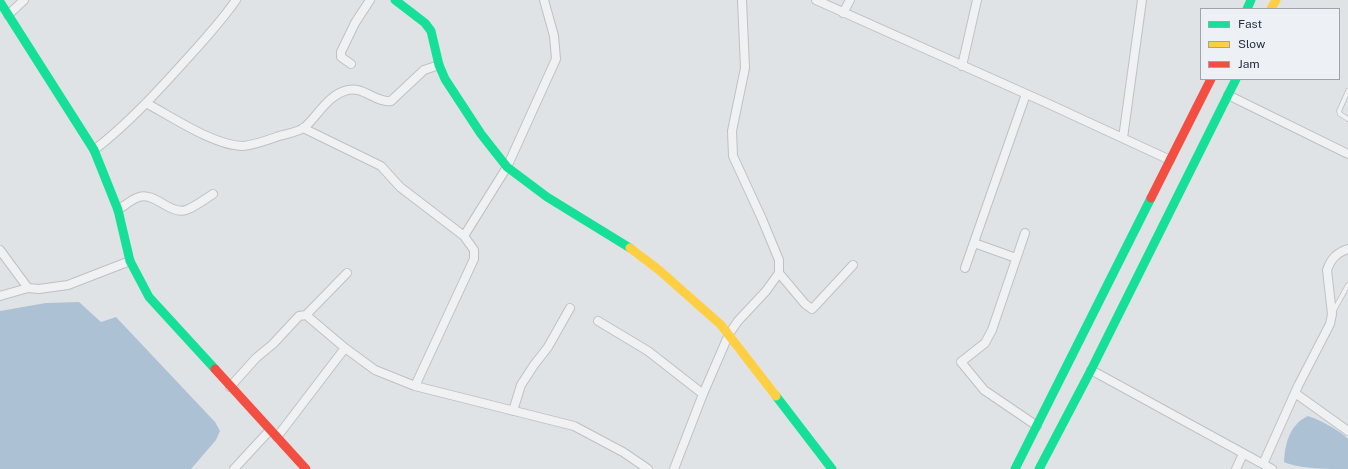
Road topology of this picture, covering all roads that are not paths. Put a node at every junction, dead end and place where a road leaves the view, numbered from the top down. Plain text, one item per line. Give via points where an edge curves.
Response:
1 (24, 0) edge
2 (236, 0) edge
3 (370, 0) edge
4 (395, 0) edge
5 (544, 0) edge
6 (742, 0) edge
7 (816, 0) edge
8 (850, 0) edge
9 (976, 0) edge
10 (1142, 0) edge
11 (0, 2) edge
12 (843, 13) junction
13 (8, 15) junction
14 (351, 64) dead end
15 (439, 65) junction
16 (962, 66) junction
17 (1211, 80) edge
18 (1236, 80) edge
19 (1348, 91) edge
20 (1026, 94) junction
21 (1228, 95) junction
22 (146, 102) junction
23 (1348, 119) edge
24 (303, 128) junction
25 (1123, 138) junction
26 (94, 150) junction
27 (1348, 154) edge
28 (1170, 160) junction
29 (507, 167) junction
30 (213, 194) dead end
31 (118, 210) junction
32 (1025, 233) dead end
33 (464, 236) junction
34 (974, 243) junction
35 (1348, 249) edge
36 (0, 250) edge
37 (1016, 258) junction
38 (130, 261) junction
39 (853, 265) dead end
40 (965, 268) dead end
41 (347, 273) dead end
42 (779, 273) junction
43 (1348, 285) edge
44 (28, 288) junction
45 (0, 296) edge
46 (570, 308) dead end
47 (1332, 314) junction
48 (306, 315) junction
49 (598, 321) dead end
50 (729, 334) junction
51 (345, 348) junction
52 (1091, 370) junction
53 (415, 386) junction
54 (230, 387) junction
55 (1295, 393) junction
56 (703, 394) junction
57 (513, 411) junction
58 (1037, 426) junction
59 (270, 430) junction
60 (1348, 431) edge
61 (277, 437) junction
62 (1243, 454) junction
63 (1263, 464) junction
64 (234, 469) edge
65 (306, 469) edge
66 (648, 469) edge
67 (674, 469) edge
68 (832, 469) edge
69 (1015, 469) edge
70 (1039, 469) edge
71 (1236, 469) edge
72 (1272, 469) edge

1 - 13 street
2 - 22 street via 225,16
3 - 14 street via 341,52 341,57
4 - 15 street via 431,31
5 - 29 street via 554,36 556,59
6 - 42 street via 745,68 732,131 732,150 734,160 779,260
7 - 12 street
8 - 12 street
9 - 16 street
10 - 25 street
11 - 13 street
12 - 16 street
13 - 26 street
15 - 24 street via 424,70 391,101 386,102 354,89 347,90 330,99
15 - 29 street via 445,79 481,134
16 - 20 street
17 - 28 street
18 - 21 street
19 - 23 lane via 1339,111
20 - 25 street
20 - 34 street
21 - 27 street
21 - 52 street
22 - 24 street via 189,127 227,144 244,146 259,143
22 - 26 street via 122,129
24 - 33 street via 381,166 400,186
25 - 28 street
26 - 31 street
28 - 58 street
29 - 33 street
29 - 50 street via 547,197 623,243 721,324
30 - 31 street via 185,210 142,196 136,197
31 - 38 street
32 - 37 street
33 - 53 street via 474,250 474,259
34 - 37 street
34 - 40 street
35 - 47 street via 1334,256 1327,270
36 - 44 street
37 - 58 street via 992,330 985,343 961,362 984,390
38 - 44 street via 68,285
38 - 54 street via 149,297
39 - 42 street via 812,308 805,304
41 - 48 street
42 - 50 street
43 - 47 lane
44 - 45 street
46 - 57 street via 548,347 521,385
47 - 55 street via 1326,333
48 - 51 street
48 - 54 street via 299,316
49 - 56 street via 648,351
50 - 56 street
50 - 68 street
51 - 53 street via 375,370
51 - 61 street
52 - 62 street
52 - 70 street
53 - 57 street
54 - 59 street
55 - 60 street
55 - 63 street
56 - 67 street
57 - 66 street via 574,426 623,452
58 - 69 street
59 - 61 street
59 - 64 street
61 - 65 street
62 - 63 street
62 - 71 street
63 - 72 street

